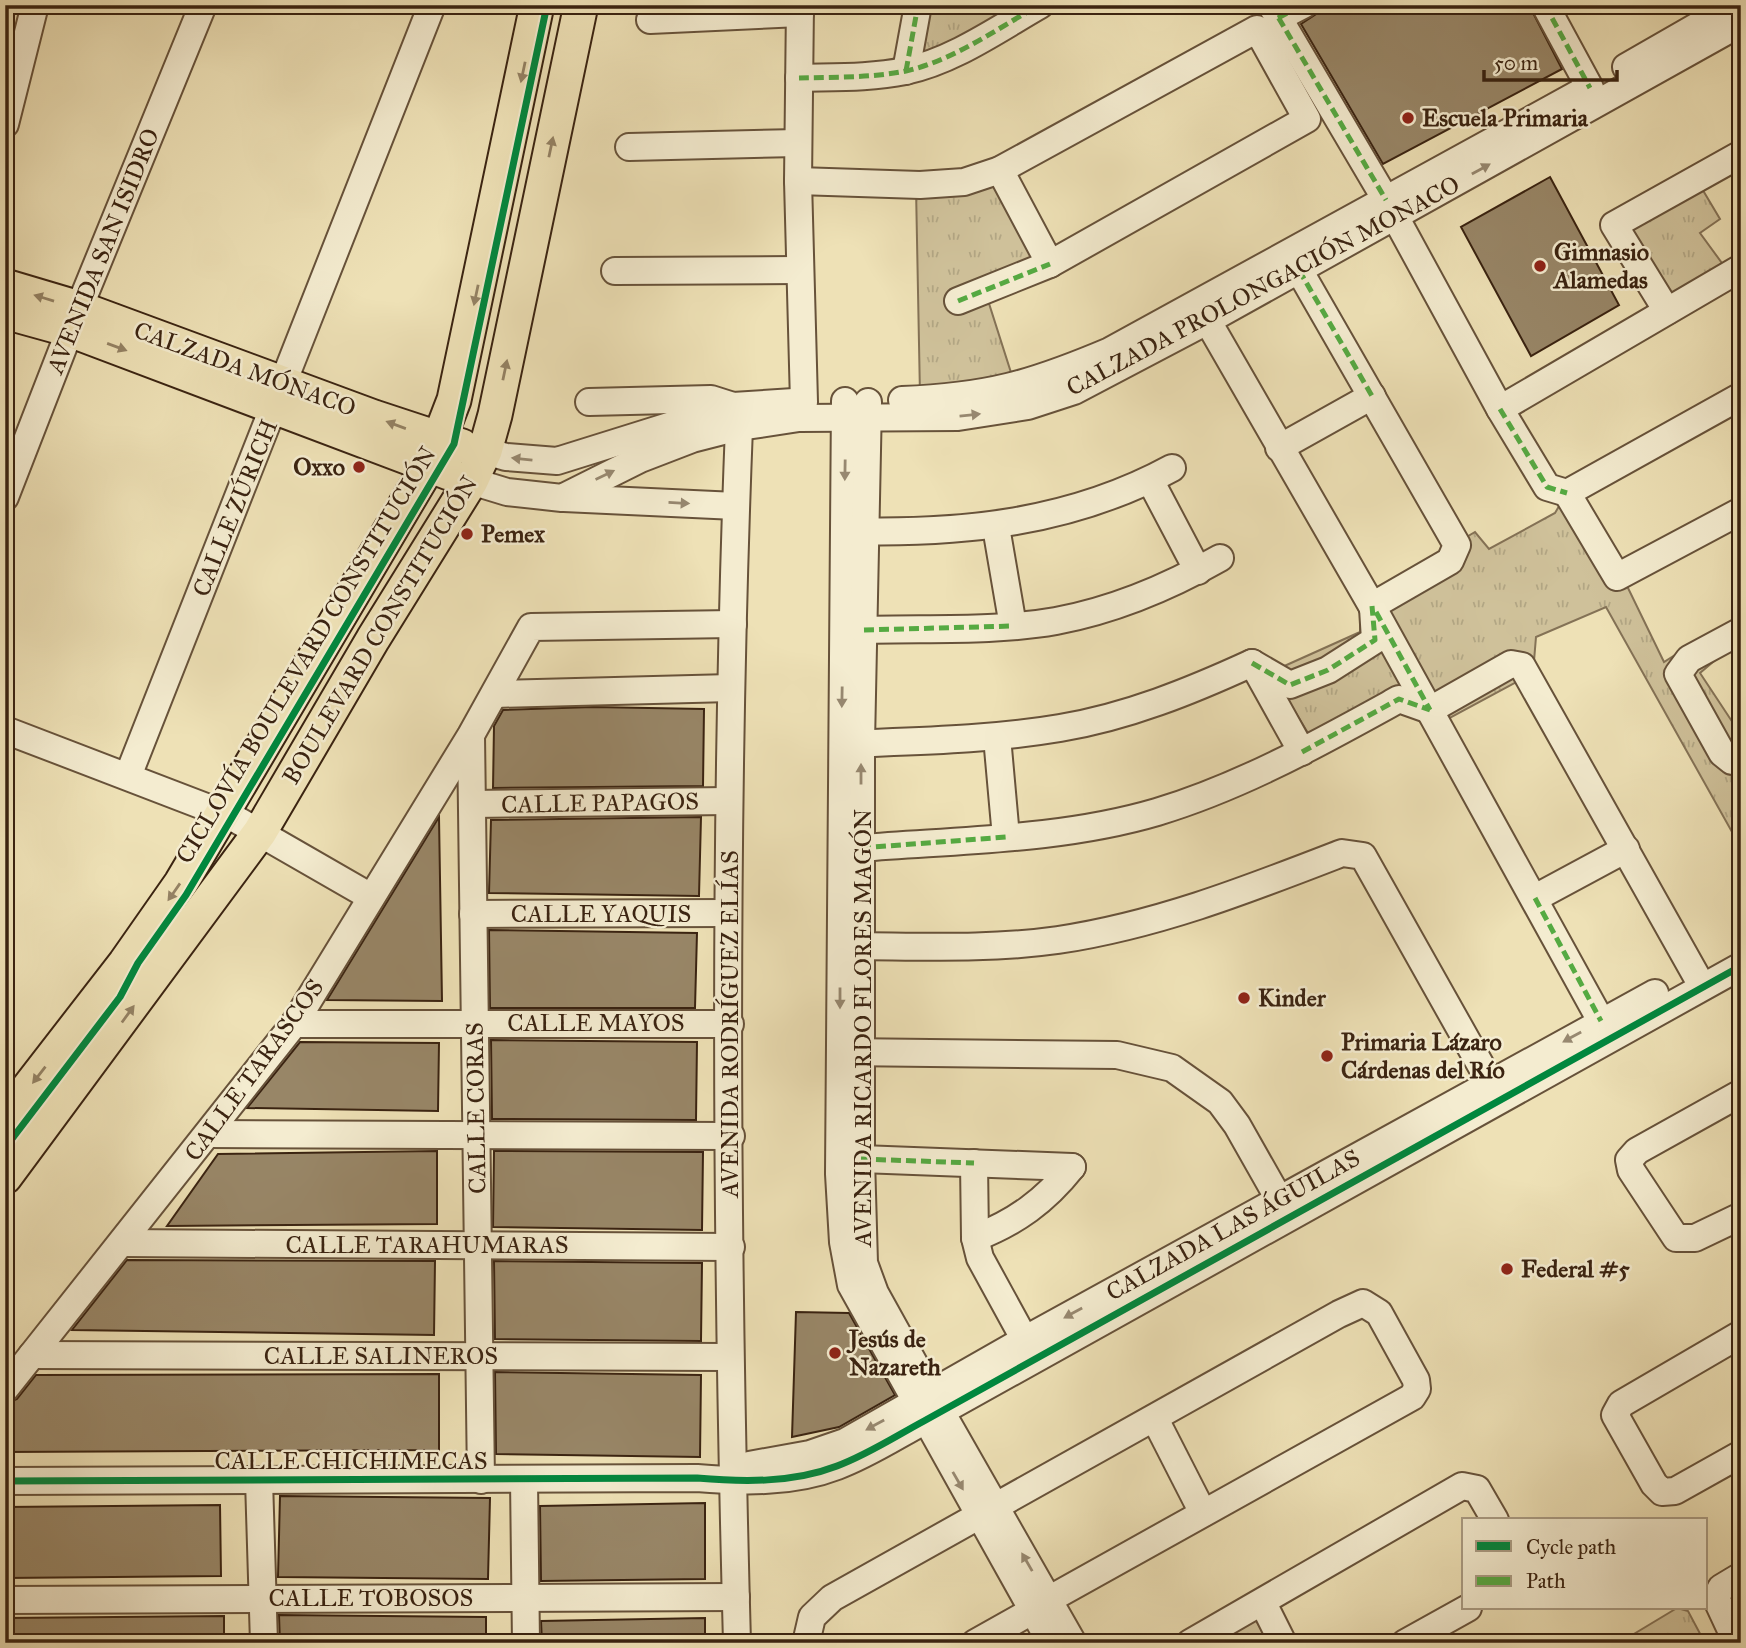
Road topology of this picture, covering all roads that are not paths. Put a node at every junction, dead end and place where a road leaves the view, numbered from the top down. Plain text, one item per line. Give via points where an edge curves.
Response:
1 (35, 5) edge
2 (204, 5) edge
3 (432, 5) edge
4 (537, 5) edge
5 (581, 5) edge
6 (918, 5) edge
7 (1303, 5) edge
8 (1545, 5) edge
9 (1734, 5) edge
10 (1033, 7) edge
11 (800, 9) edge
12 (1269, 17) edge
13 (650, 20) dead end
14 (1741, 23) edge
15 (906, 71) junction
16 (799, 78) junction
17 (1590, 88) junction
18 (5, 124) edge
19 (798, 143) junction
20 (629, 147) dead end
21 (1741, 153) edge
22 (1000, 170) junction
23 (798, 181) junction
24 (1390, 208) junction
25 (1050, 264) junction
26 (1741, 268) edge
27 (799, 270) junction
28 (1299, 270) junction
29 (615, 271) dead end
30 (5, 286) edge
31 (958, 301) dead end
32 (1667, 311) junction
33 (5, 312) edge
34 (1203, 313) junction
35 (74, 319) junction
36 (280, 394) junction
37 (1371, 396) junction
38 (1741, 396) edge
39 (589, 402) dead end
40 (857, 409) junction
41 (1500, 409) junction
42 (802, 410) junction
43 (736, 417) junction
44 (1279, 448) junction
45 (485, 452) junction
46 (435, 453) junction
47 (471, 481) junction
48 (1567, 493) junction
49 (5, 497) edge
50 (562, 498) junction
51 (736, 506) junction
52 (1741, 511) edge
53 (996, 527) junction
54 (854, 531) junction
55 (1372, 606) junction
56 (733, 624) junction
57 (1013, 626) junction
58 (864, 630) junction
59 (1741, 631) edge
60 (1252, 663) junction
61 (732, 688) junction
62 (495, 694) junction
63 (1430, 710) junction
64 (5, 730) edge
65 (471, 736) junction
66 (997, 737) junction
67 (851, 744) junction
68 (1302, 752) junction
69 (1741, 760) edge
70 (128, 776) junction
71 (729, 801) junction
72 (472, 804) junction
73 (224, 814) junction
74 (260, 831) junction
75 (1006, 837) junction
76 (861, 848) junction
77 (1626, 849) junction
78 (371, 897) junction
79 (1535, 898) junction
80 (728, 913) junction
81 (473, 914) junction
82 (851, 946) junction
83 (1741, 948) edge
84 (125, 963) junction
85 (1741, 966) edge
86 (1699, 979) junction
87 (1601, 1021) junction
88 (475, 1023) junction
89 (294, 1024) junction
90 (730, 1024) junction
91 (850, 1052) junction
92 (88, 1069) junction
93 (1495, 1091) junction
94 (1741, 1093) edge
95 (5, 1118) edge
96 (210, 1134) junction
97 (476, 1136) junction
98 (731, 1136) junction
99 (861, 1159) junction
100 (974, 1163) junction
101 (5, 1177) edge
102 (1284, 1208) junction
103 (1741, 1216) edge
104 (975, 1238) junction
105 (122, 1242) junction
106 (478, 1245) junction
107 (731, 1247) junction
108 (1741, 1334) edge
109 (1030, 1349) junction
110 (32, 1355) junction
111 (480, 1356) junction
112 (730, 1357) junction
113 (5, 1390) edge
114 (928, 1407) junction
115 (1155, 1419) junction
116 (1741, 1454) edge
117 (732, 1475) junction
118 (259, 1480) junction
119 (481, 1480) junction
120 (524, 1480) junction
121 (5, 1481) edge
122 (987, 1511) junction
123 (1203, 1514) junction
124 (1494, 1518) edge
125 (1741, 1576) edge
126 (736, 1597) junction
127 (262, 1598) junction
128 (526, 1598) junction
129 (5, 1600) edge
130 (1262, 1603) junction
131 (1040, 1605) junction
132 (1464, 1610) edge
133 (264, 1643) edge
134 (526, 1643) edge
135 (737, 1643) edge
136 (806, 1643) edge
137 (975, 1643) edge
138 (1051, 1643) edge
139 (1073, 1643) edge
140 (1189, 1643) edge
141 (1283, 1643) edge
142 (1405, 1643) edge
143 (1737, 1643) edge

1 - 18 street
2 - 35 street, AVENIDA SAN ISIDRO
3 - 36 street, CALLE ZÚRICH
4 -> 46 main road, BOULEVARD CONSTITUCIÓN via 454,400
45 -> 5 main road, BOULEVARD CONSTITUCIÓN
6 - 15 street
7 - 12 street
8 - 17 street
9 - 17 street, CALZADA PROLONGACIÓN MONACO
10 - 15 street via 942,59
11 - 13 street
11 - 16 street
12 - 22 street
12 - 24 street
12 - 25 street via 1307,119
24 -> 14 street, CALZADA PROLONGACIÓN MONACO
15 - 16 street
16 - 19 street
17 - 24 street, CALZADA PROLONGACIÓN MONACO
19 - 20 street
19 - 23 street
21 - 32 street via 1614,225
22 - 23 street via 964,182
22 - 25 street
23 - 27 street
24 - 28 street, CALZADA PROLONGACIÓN MONACO
24 - 34 street, CALZADA PROLONGACIÓN MONACO
24 - 41 street
25 - 31 street
26 - 32 street
27 - 29 street
27 - 42 street
28 - 34 street, CALZADA PROLONGACIÓN MONACO
28 - 37 street
35 -> 30 main road, CALZADA MÓNACO
32 - 41 street
33 - 35 main road, CALZADA MÓNACO
34 - 40 street, CALZADA PROLONGACIÓN MONACO via 1044,379 974,395
34 - 44 street
35 - 36 main road, CALZADA MÓNACO
35 - 49 street, AVENIDA SAN ISIDRO
36 - 46 main road, CALZADA MÓNACO
36 - 70 street, CALLE ZÚRICH
37 - 44 street
37 - 55 street via 1455,538 1456,550 1450,561
38 - 48 street
39 - 43 street via 711,399
40 - 42 street, CALZADA PROLONGACIÓN MONACO
40 - 54 street, AVENIDA RICARDO FLORES MAGÓN
41 - 48 street via 1547,487
42 - 43 street, CALZADA PROLONGACIÓN MONACO
43 -> 45 street, CALZADA PROLONGACIÓN MONACO via 557,461
50 -> 43 street, CALZADA PROLONGACIÓN MONACO
43 - 51 street, AVENIDA RODRÍGUEZ ELÍAS
44 - 55 street
45 - 46 main road, CALZADA MÓNACO
45 - 47 main road, BOULEVARD CONSTITUCIÓN
46 - 47 main road, CALZADA MÓNACO
46 - 73 main road, BOULEVARD CONSTITUCIÓN
47 - 50 street via 507,492
47 - 74 main road, BOULEVARD CONSTITUCIÓN
48 - 52 street via 1617,577
50 -> 51 street
51 - 56 street, AVENIDA RODRÍGUEZ ELÍAS
53 - 54 street
53 - 57 street
53 - 57 street via 1082,507 1161,474 1209,565 1150,594 1103,610
54 - 58 street, AVENIDA RICARDO FLORES MAGÓN
54 -> 67 street, AVENIDA RICARDO FLORES MAGÓN
55 - 60 street via 1375,640 1328,670 1290,685
55 - 63 street
56 - 61 street, AVENIDA RODRÍGUEZ ELÍAS
56 - 62 street, CALLE TARASCOS via 531,627
57 - 58 street
58 - 67 street, AVENIDA RICARDO FLORES MAGÓN
59 - 69 street via 1689,659 1679,670 1680,682 1722,752 1732,761
60 - 66 street via 1128,712 1063,728
60 - 68 street
61 - 62 street
61 - 71 street, AVENIDA RODRÍGUEZ ELÍAS
62 - 65 street, CALLE TARASCOS
63 - 68 street via 1399,699
63 - 77 street via 1511,664 1522,666
63 - 79 street
64 - 70 street
65 - 72 street, CALLE CORAS
65 - 78 street, CALLE TARASCOS
66 - 67 street
66 - 75 street
76 -> 67 street, AVENIDA RICARDO FLORES MAGÓN
67 - 82 street, AVENIDA RICARDO FLORES MAGÓN
68 - 75 street via 1231,786 1156,812 1080,829
70 - 73 street
71 - 72 street, CALLE PAPAGOS
71 - 80 street, AVENIDA RODRÍGUEZ ELÍAS
72 - 81 street, CALLE CORAS
73 - 74 street
73 -> 84 main road, BOULEVARD CONSTITUCIÓN
74 - 78 street
92 -> 74 main road, BOULEVARD CONSTITUCIÓN
75 - 76 street
76 - 82 street, AVENIDA RICARDO FLORES MAGÓN
77 - 79 street
77 - 86 street
78 - 89 street, CALLE TARASCOS
79 - 87 street
80 - 81 street, CALLE YAQUIS
80 - 90 street, AVENIDA RODRÍGUEZ ELÍAS
81 - 88 street, CALLE CORAS
82 - 91 street, AVENIDA RICARDO FLORES MAGÓN
82 - 93 street via 1056,940 1129,927 1208,904 1342,853 1363,856
83 - 86 street, CALZADA LAS ÁGUILAS
84 - 92 main road via 72,1048 75,1059
84 -> 95 main road, BOULEVARD CONSTITUCIÓN
85 - 86 street, CALZADA LAS ÁGUILAS
86 - 87 street, CALZADA LAS ÁGUILAS
86 - 93 street, CALZADA LAS ÁGUILAS
87 -> 93 street, CALZADA LAS ÁGUILAS
88 - 89 street, CALLE MAYOS
88 - 90 street, CALLE MAYOS
88 - 97 street, CALLE CORAS
89 - 96 street, CALLE TARASCOS
90 - 98 street, AVENIDA RODRÍGUEZ ELÍAS
91 - 99 street, AVENIDA RICARDO FLORES MAGÓN
91 - 102 street via 1117,1055 1172,1068 1220,1102
91 - 114 street, AVENIDA RICARDO FLORES MAGÓN via 839,1174 846,1264 851,1285
92 - 101 main road, BOULEVARD CONSTITUCIÓN
93 - 102 street, CALZADA LAS ÁGUILAS
94 - 103 street via 1637,1151 1629,1164 1676,1238 1690,1240
96 - 97 street
96 - 105 street, CALLE TARASCOS
97 - 98 street
97 - 106 street, CALLE CORAS
98 - 107 street, AVENIDA RODRÍGUEZ ELÍAS
99 - 100 street
99 - 114 street, AVENIDA RICARDO FLORES MAGÓN via 864,1264
100 - 104 street
100 - 104 street via 1072,1167 1029,1211
102 - 109 street, CALZADA LAS ÁGUILAS
104 - 109 street via 990,1280
105 - 106 street, CALLE TARAHUMARAS
105 - 110 street, CALLE TARASCOS
106 - 107 street, CALLE TARAHUMARAS
106 - 111 street, CALLE CORAS
107 - 112 street, AVENIDA RODRÍGUEZ ELÍAS
108 - 116 street via 1621,1404 1615,1415 1662,1492 1675,1491
109 - 114 street, CALZADA LAS ÁGUILAS
110 - 111 street, CALLE SALINEROS
110 - 113 street, CALLE TARASCOS
111 - 112 street, CALLE SALINEROS
111 - 119 street, CALLE CORAS
112 - 117 street, AVENIDA RODRÍGUEZ ELÍAS
114 - 117 street, CALZADA LAS ÁGUILAS via 829,1469 785,1478
114 - 122 street, AVENIDA RICARDO FLORES MAGÓN
115 - 122 street
115 - 123 street
115 - 123 street via 1363,1303 1379,1313 1416,1380 1415,1394 1407,1401
117 - 120 street, CALLE CHICHIMECAS
117 - 126 street, AVENIDA RODRÍGUEZ ELÍAS
118 - 119 street, CALLE CHICHIMECAS
118 - 121 street, CALLE CHICHIMECAS
118 - 127 street
119 - 120 street, CALLE CHICHIMECAS
120 - 128 street
122 - 131 street, AVENIDA RICARDO FLORES MAGÓN
122 - 136 street via 823,1604 809,1623
123 - 131 street
124 - 130 street via 1477,1489 1457,1489
125 - 143 street via 1721,1588 1716,1598
126 - 128 street, CALLE TOBOSOS
126 - 135 street, AVENIDA RODRÍGUEZ ELÍAS
127 - 128 street, CALLE TOBOSOS
127 - 129 street, CALLE TOBOSOS
127 - 133 street
128 - 134 street
130 - 140 street
130 - 141 street
131 - 137 street
131 - 138 street, AVENIDA RICARDO FLORES MAGÓN
131 - 139 street, AVENIDA RICARDO FLORES MAGÓN
132 - 142 street

